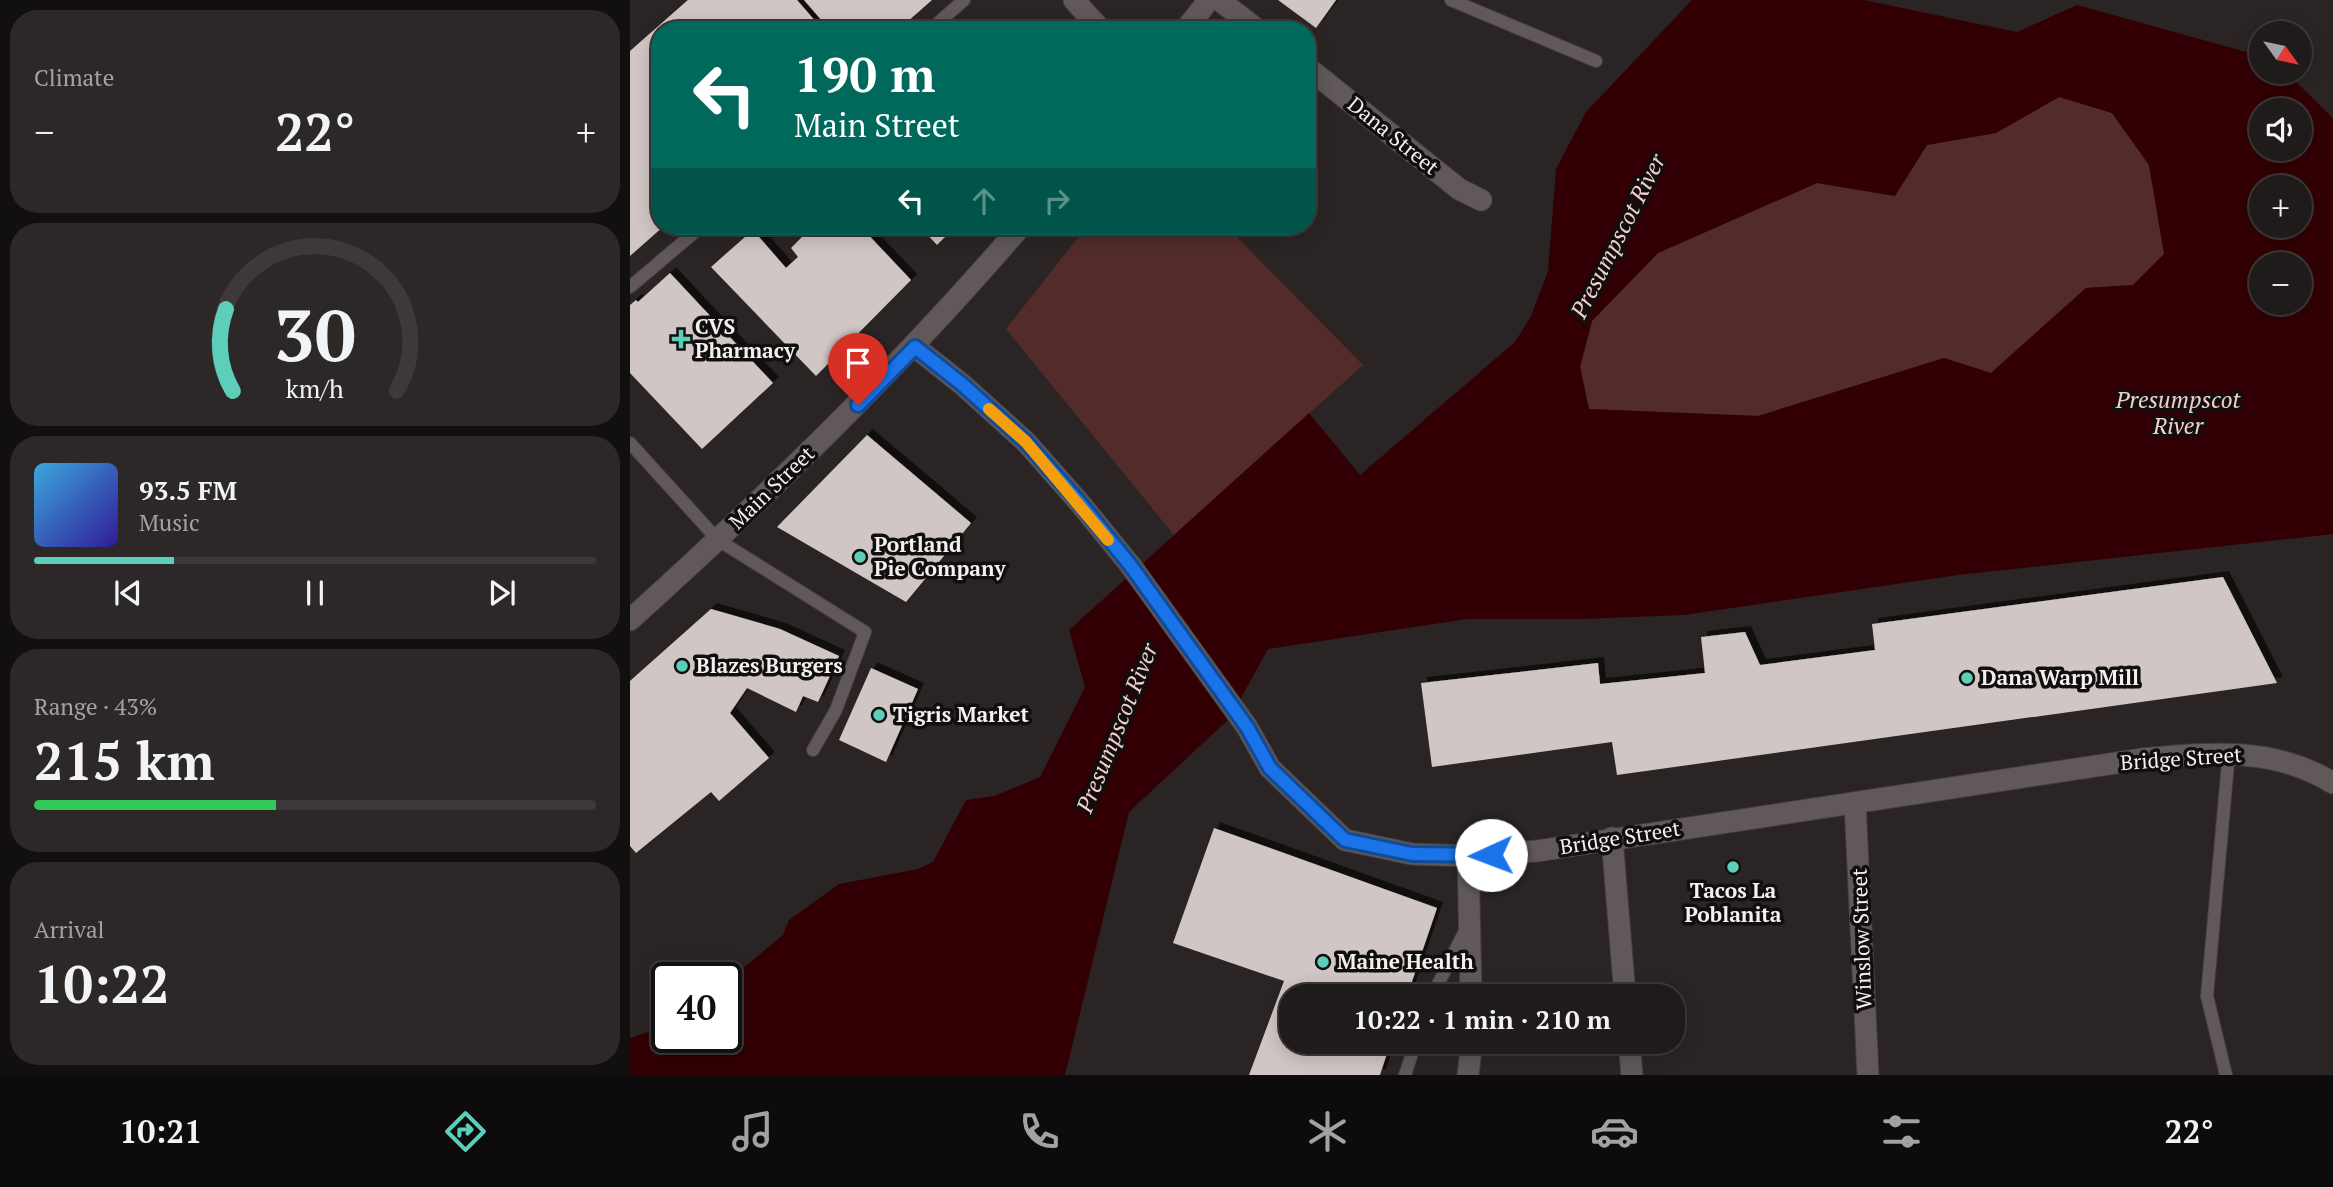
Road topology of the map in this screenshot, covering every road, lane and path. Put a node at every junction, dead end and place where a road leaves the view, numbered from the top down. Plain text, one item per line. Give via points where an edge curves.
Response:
1 (964, 0) edge
2 (1074, 0) edge
3 (1209, 0) edge
4 (1219, 0) edge
5 (1451, 0) edge
6 (940, 21) edge
7 (1093, 21) edge
8 (1192, 21) edge
9 (1246, 21) edge
10 (1596, 61) dead end
11 (1316, 74) edge
12 (1481, 200) dead end
13 (691, 235) edge
14 (1013, 235) edge
15 (630, 287) edge
16 (915, 347) junction
17 (630, 443) edge
18 (718, 540) junction
19 (630, 620) edge
20 (813, 750) dead end
21 (2229, 752) junction
22 (2329, 777) edge
23 (1855, 803) junction
24 (1612, 838) junction
25 (1468, 856) junction
26 (1468, 925) junction
27 (1438, 984) edge
28 (1470, 984) edge
29 (1624, 984) edge
30 (1412, 1054) edge
31 (1470, 1054) edge
32 (1630, 1054) edge
33 (1405, 1075) edge
34 (1468, 1075) edge
35 (1632, 1075) edge
36 (1868, 1075) edge
37 (2227, 1075) edge

1 - 6 lane
2 - 7 street
3 - 8 street
4 - 9 street
5 - 10 lane
11 - 12 street, Dana Street via 1458,189
13 - 15 lane
14 - 16 street, Main Street
16 - 18 street, Main Street
16 - 25 street, Bridge Street via 1026,442 1131,566 1247,727 1270,768 1345,840 1412,854
17 - 18 lane
18 - 19 street, Main Street
18 - 20 lane via 865,632 836,710
21 - 22 street, Bridge Street via 2281,760
21 - 23 street, Bridge Street via 2142,759
21 - 37 lane via 2207,996
23 - 24 street, Bridge Street
23 - 36 street, Winslow Street
24 - 25 street, Bridge Street via 1537,851
24 - 29 street
25 - 26 street
26 - 27 lane
26 - 28 street
30 - 33 lane
31 - 34 street
32 - 35 street

